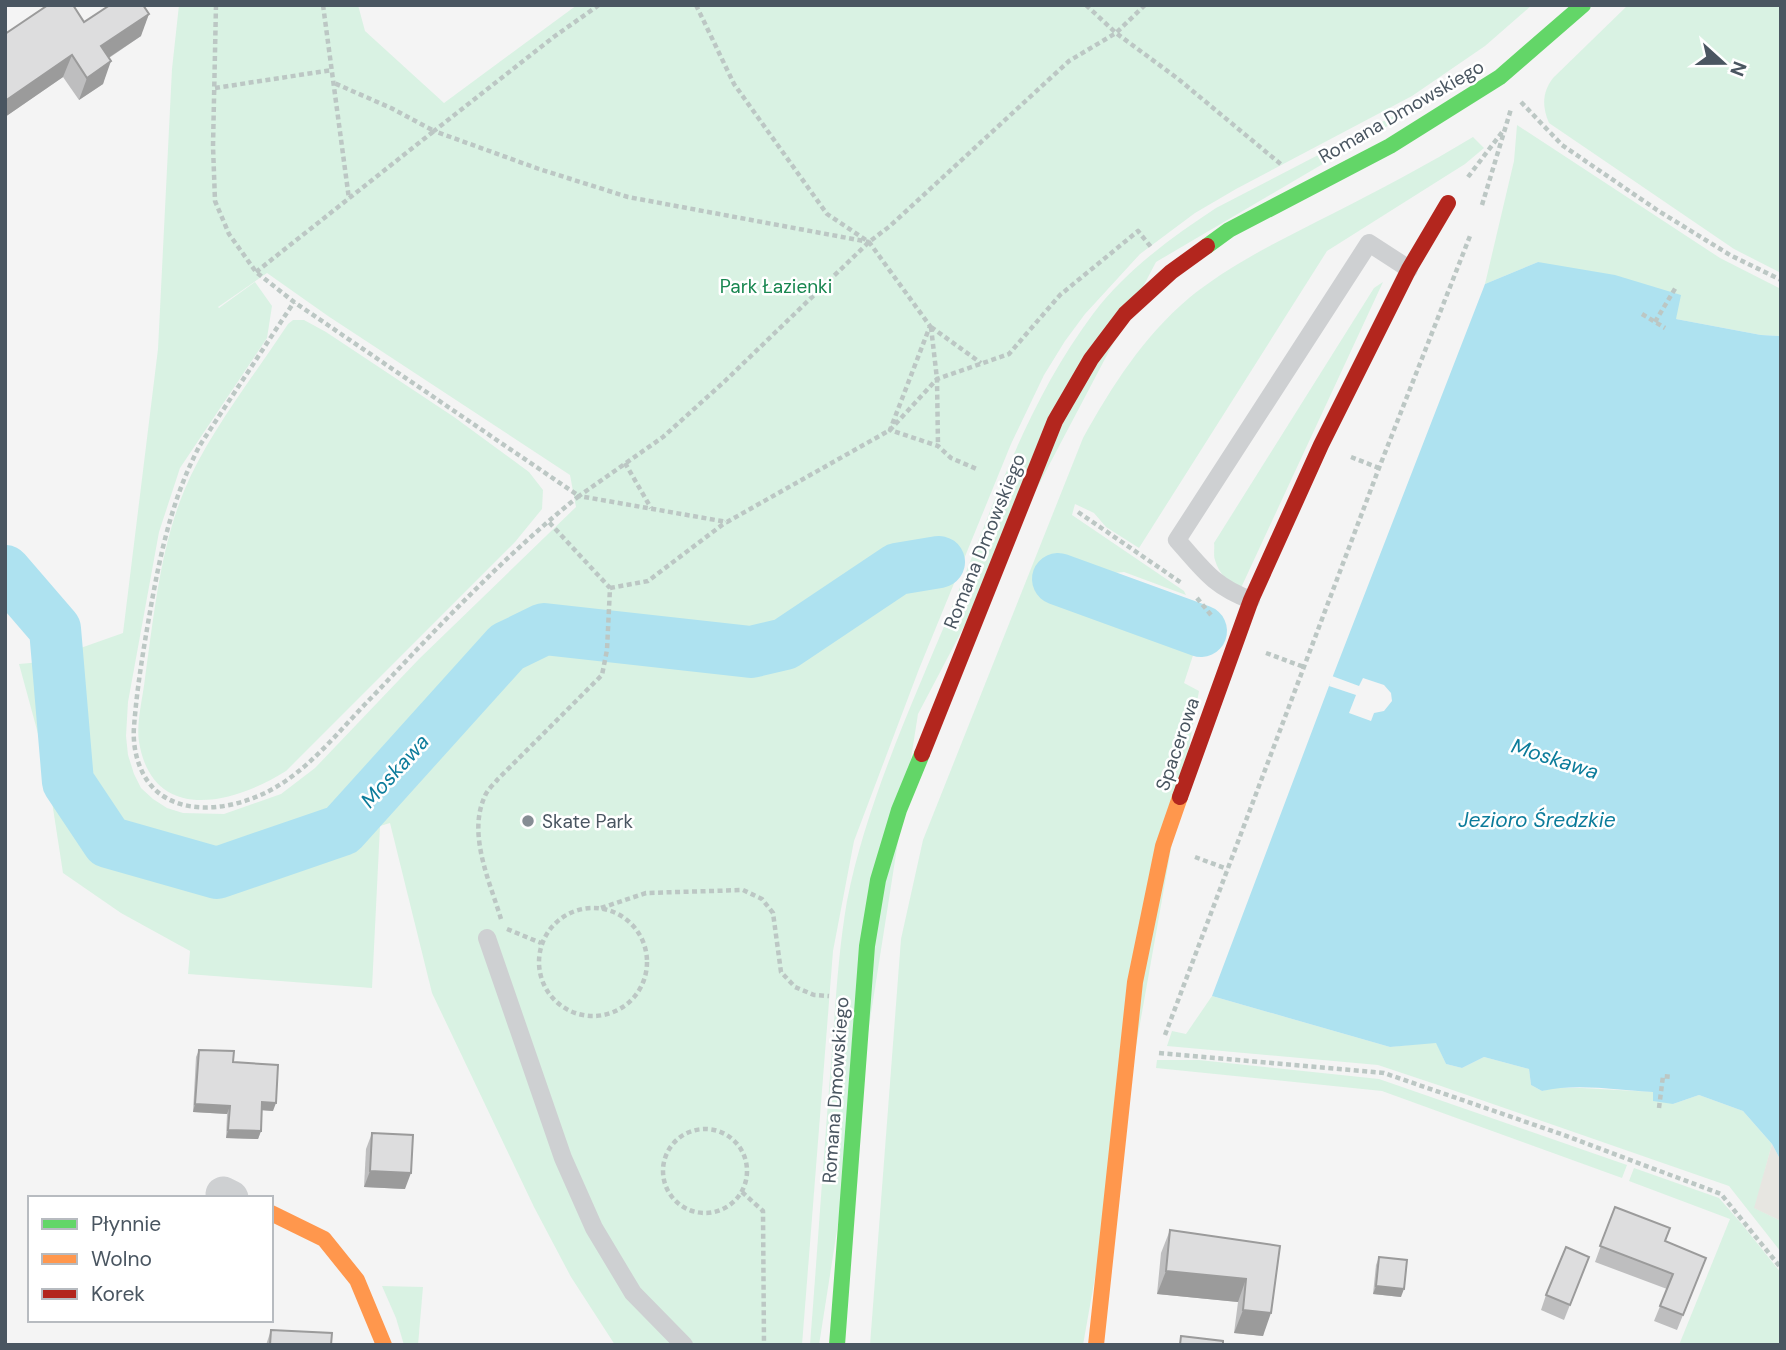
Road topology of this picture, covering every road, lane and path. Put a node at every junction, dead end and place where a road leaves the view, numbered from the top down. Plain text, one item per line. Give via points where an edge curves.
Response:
1 (216, 5) edge
2 (323, 5) edge
3 (598, 5) edge
4 (696, 5) edge
5 (1086, 5) edge
6 (1145, 5) edge
7 (1583, 5) edge
8 (1116, 33) junction
9 (332, 71) junction
10 (334, 83) junction
11 (215, 88) junction
12 (1514, 95) dead end
13 (434, 131) junction
14 (1274, 175) dead end
15 (349, 200) junction
16 (1448, 203) joint
17 (1477, 218) dead end
18 (1472, 230) dead end
19 (869, 242) junction
20 (1154, 251) dead end
21 (1409, 269) junction
22 (256, 272) junction
23 (1781, 281) edge
24 (1676, 287) dead end
25 (294, 302) junction
26 (1642, 314) dead end
27 (1655, 321) junction
28 (930, 326) junction
29 (1665, 328) dead end
30 (981, 363) junction
31 (937, 379) junction
32 (890, 430) junction
33 (938, 446) junction
34 (625, 463) junction
35 (979, 470) dead end
36 (579, 496) junction
37 (651, 509) junction
38 (1078, 512) dead end
39 (548, 521) junction
40 (727, 522) junction
41 (610, 587) junction
42 (1251, 600) junction
43 (1235, 641) junction
44 (601, 908) junction
45 (487, 938) dead end
46 (541, 943) junction
47 (834, 988) dead end
48 (1673, 1077) dead end
49 (1659, 1108) dead end
50 (742, 1192) junction
51 (273, 1214) edge
52 (1781, 1268) edge
53 (384, 1345) edge
54 (684, 1345) edge
55 (764, 1345) edge
56 (837, 1345) edge
57 (1096, 1345) edge

1 - 11 path
2 - 9 path
3 - 13 path
4 - 19 path via 734,84 827,214
5 - 8 path
6 - 8 path
7 - 56 street, Romana Dmowskiego via 1500,77 1390,146 1229,230 1171,272 1125,314 1091,359 1055,421 899,810 878,880 867,946
8 - 14 path via 1286,169
8 - 19 path via 1069,61
9 - 10 path
9 - 11 path
10 - 13 path
10 - 15 path
11 - 22 path via 215,201 229,233
12 - 23 path via 1562,145 1730,255
13 - 15 path
13 - 19 path via 628,197
15 - 22 path
16 - 17 path via 1506,127
16 - 21 street, Spacerowa
18 - 52 path via 1158,1053 1384,1073 1721,1195
19 - 28 path
19 - 34 path via 726,381 663,437
20 - 30 path via 1138,230 1060,295 1009,354
21 - 42 street, Spacerowa via 1321,444
21 - 42 lane via 1369,243 1177,540 1215,583
22 - 25 path
24 - 27 path
25 - 36 path
25 - 39 path via 200,445 167,527 146,630 134,730 139,766 151,788 187,806 222,807 255,797 304,768
26 - 27 path
27 - 29 path
28 - 30 path
28 - 31 path
28 - 32 path
30 - 31 path
31 - 32 path
31 - 33 path
32 - 33 path
32 - 40 path
33 - 35 path via 951,458
34 - 36 path
34 - 37 path
36 - 37 path
36 - 39 path
37 - 40 path
38 - 43 path via 1190,589
39 - 41 path
40 - 41 path via 648,581
41 - 46 path via 602,675 498,779 485,795 480,813 477,835 503,928
42 - 43 street, Spacerowa
43 - 57 street, Spacerowa via 1163,846 1135,982
44 - 46 path via 565,915
44 - 46 path via 622,916 638,931 647,952 646,974 637,995 621,1010 600,1017 577,1015 558,1004 544,987 538,965
44 - 47 path via 646,893 743,890 762,899 773,913 781,972 814,995 834,997
45 - 54 lane via 563,1158 594,1228 633,1293
48 - 49 path via 1663,1076
50 - 50 path via 748,1174 745,1155 735,1139 719,1130 700,1128 682,1135 668,1149 663,1167 665,1186 676,1202 692,1211 711,1213 729,1206
50 - 55 path via 763,1212
51 - 53 street via 324,1239 357,1280

